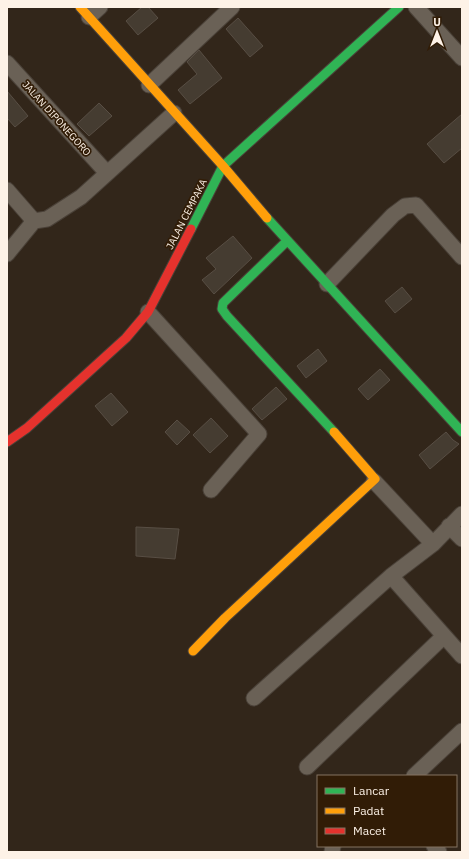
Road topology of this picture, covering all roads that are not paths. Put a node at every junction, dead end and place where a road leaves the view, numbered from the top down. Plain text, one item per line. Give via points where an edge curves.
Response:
1 (232, 7) edge
2 (399, 7) edge
3 (416, 7) edge
4 (90, 10) edge
5 (462, 58) edge
6 (7, 63) edge
7 (149, 85) junction
8 (174, 113) junction
9 (223, 166) junction
10 (107, 173) junction
11 (7, 190) edge
12 (34, 220) junction
13 (286, 242) junction
14 (7, 254) edge
15 (462, 257) edge
16 (327, 284) junction
17 (148, 312) junction
18 (462, 432) edge
19 (7, 442) edge
20 (374, 481) junction
21 (211, 490) dead end
22 (462, 514) edge
23 (450, 526) junction
24 (462, 539) edge
25 (433, 544) junction
26 (391, 576) junction
27 (444, 636) junction
28 (193, 651) dead end
29 (462, 656) edge
30 (254, 698) dead end
31 (462, 731) edge
32 (307, 767) dead end
33 (415, 775) edge

1 - 7 street
2 - 9 street, JALAN CEMPAKA
3 - 5 street
4 - 7 street
6 - 10 street, JALAN DIPONEGORO
7 - 8 street
8 - 9 street
8 - 10 street
9 - 13 street
9 - 17 street, JALAN CEMPAKA
10 - 12 street via 59,212 44,220
11 - 12 street
12 - 14 street
13 - 16 street
13 - 20 street via 223,303 222,309 341,440
15 - 16 street via 416,205 406,206 393,215
16 - 18 street
17 - 19 street, JALAN CEMPAKA via 126,338 28,428
17 - 21 street via 259,434
20 - 25 street
20 - 28 street
22 - 23 street
23 - 24 street
23 - 25 street
25 - 26 street
26 - 27 street
26 - 30 street
27 - 29 street
27 - 32 street
31 - 33 street

